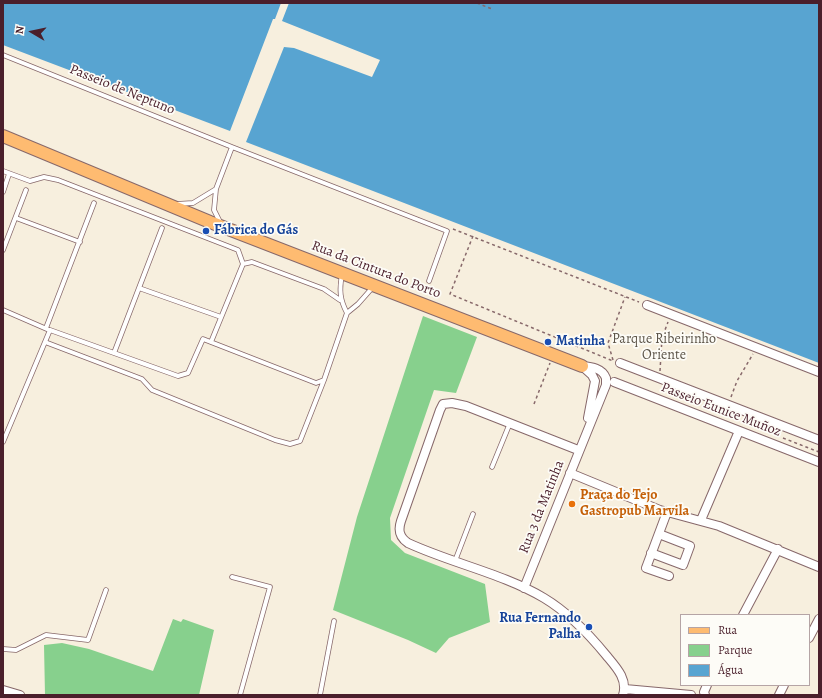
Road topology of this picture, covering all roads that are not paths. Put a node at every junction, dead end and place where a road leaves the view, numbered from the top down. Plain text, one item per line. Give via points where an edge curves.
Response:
1 (3, 54) edge
2 (3, 136) edge
3 (232, 147) junction
4 (3, 171) edge
5 (10, 174) junction
6 (216, 189) junction
7 (26, 190) dead end
8 (3, 192) edge
9 (94, 203) dead end
10 (169, 205) junction
11 (16, 218) junction
12 (224, 227) junction
13 (162, 228) dead end
14 (80, 242) junction
15 (3, 250) edge
16 (243, 264) junction
17 (343, 273) junction
18 (429, 281) dead end
19 (374, 285) junction
20 (139, 288) junction
21 (340, 300) junction
22 (647, 305) road end
23 (3, 310) edge
24 (347, 313) junction
25 (221, 317) junction
26 (46, 328) junction
27 (53, 331) junction
28 (45, 342) junction
29 (211, 342) junction
30 (114, 353) junction
31 (620, 363) dead end
32 (582, 366) junction
33 (819, 372) edge
34 (324, 380) junction
35 (614, 382) dead end
36 (510, 423) junction
37 (739, 431) junction
38 (585, 435) junction
39 (819, 440) edge
40 (3, 442) edge
41 (578, 450) junction
42 (819, 462) edge
43 (492, 467) dead end
44 (570, 473) junction
45 (667, 512) junction
46 (473, 514) dead end
47 (701, 520) junction
48 (659, 534) junction
49 (778, 549) junction
50 (651, 553) junction
51 (455, 562) junction
52 (819, 566) edge
53 (669, 576) dead end
54 (232, 577) dead end
55 (524, 588) junction
56 (106, 590) dead end
57 (744, 614) edge
58 (819, 619) edge
59 (334, 620) dead end
60 (810, 636) edge
61 (3, 649) edge
62 (784, 686) edge
63 (3, 690) edge
64 (624, 692) edge
65 (20, 695) edge
66 (240, 695) edge
67 (320, 695) edge
68 (691, 695) edge
69 (779, 695) edge

1 - 3 lane, Passeio de Neptuno
2 - 10 main road, Rua da Cintura do Porto
3 - 6 lane
3 - 18 lane, Passeio de Neptuno via 447,231
4 - 5 lane
5 - 8 lane
5 - 16 lane via 30,181 44,177 72,186 238,250
6 - 10 lane via 193,203
6 - 12 lane via 214,210
7 - 11 lane
9 - 14 lane
10 - 12 main road, Rua da Cintura do Porto
11 - 14 lane
11 - 15 lane
12 - 17 main road, Rua da Cintura do Porto
13 - 20 lane
14 - 26 lane
16 - 21 lane via 252,262 324,289
16 - 25 lane
17 - 19 main road, Rua da Cintura do Porto
17 - 21 lane
19 - 24 lane
19 - 32 main road, Rua da Cintura do Porto
20 - 25 lane
20 - 30 lane
21 - 24 lane
22 - 33 street
23 - 26 lane
24 - 34 lane
25 - 29 lane
26 - 27 lane
27 - 28 lane via 50,330
27 - 30 lane
28 - 34 lane via 142,379 152,390 290,444 300,441
28 - 40 lane
29 - 30 lane via 203,339 188,373 178,376
29 - 34 lane via 316,383
31 - 39 street
32 - 38 street, Rua 3 da Matinha via 595,381
32 - 38 street, Rua 3 da Matinha via 598,369 606,378
35 - 37 street, Passeio Eunice Muñoz
36 - 41 street
36 - 43 lane
36 - 51 street via 460,404 446,403 440,410 399,529 401,536 408,543
37 - 42 street, Passeio Eunice Muñoz
37 - 47 street
38 - 41 street, Rua 3 da Matinha
41 - 44 street, Rua 3 da Matinha
44 - 45 street
44 - 55 street, Rua 3 da Matinha
45 - 47 street
45 - 48 street
46 - 51 lane
47 - 49 street
48 - 50 street
48 - 50 street via 690,546 683,565
49 - 52 street
49 - 57 street
50 - 53 street via 646,568
51 - 55 street
54 - 66 lane via 270,587
55 - 64 street via 558,607 585,630 621,674
56 - 61 lane via 88,640 46,635 16,650
58 - 60 street
59 - 67 lane
62 - 69 street
63 - 65 street
64 - 68 street

